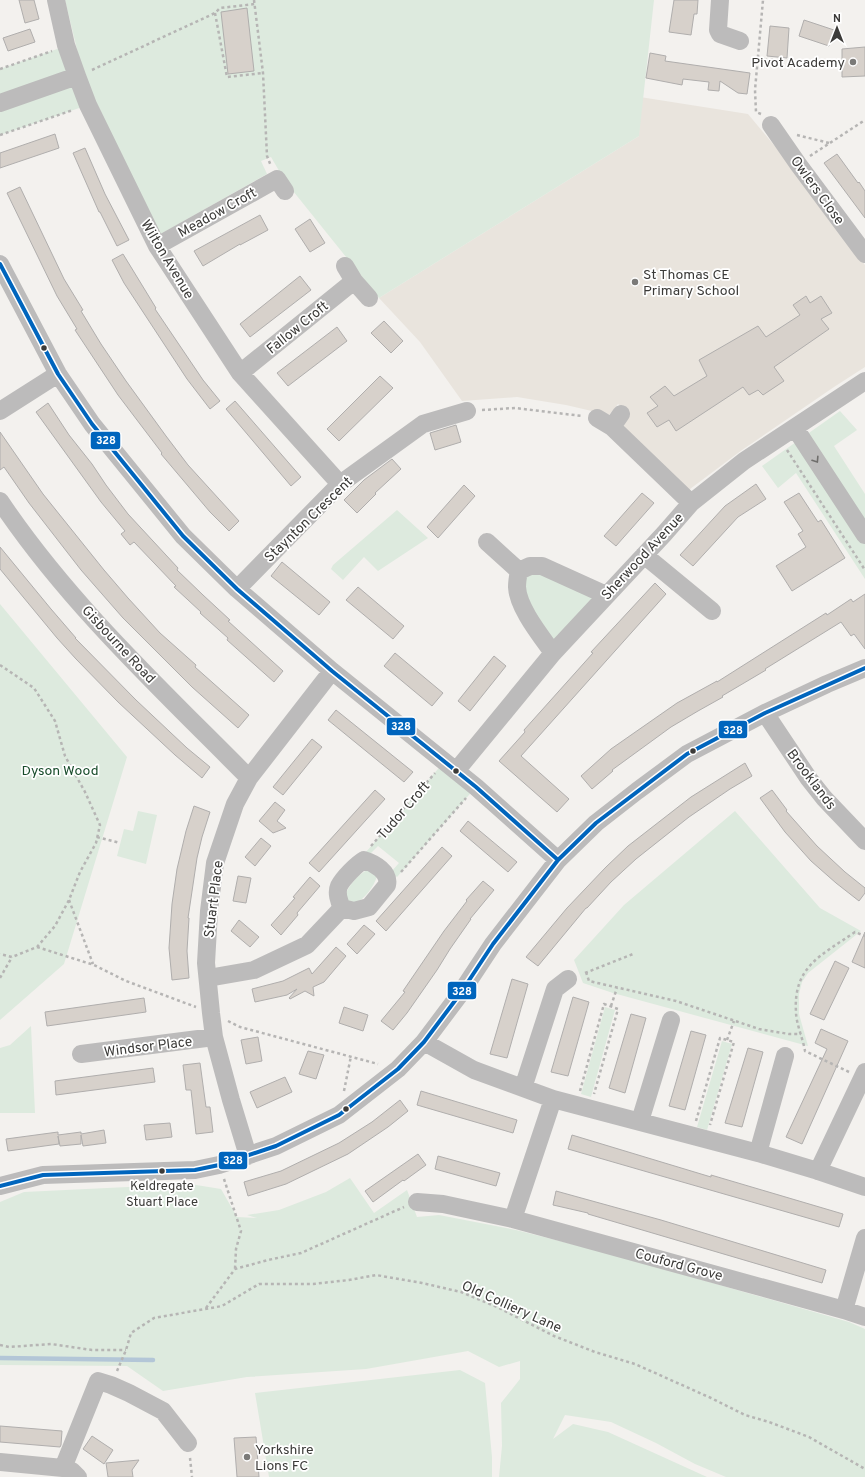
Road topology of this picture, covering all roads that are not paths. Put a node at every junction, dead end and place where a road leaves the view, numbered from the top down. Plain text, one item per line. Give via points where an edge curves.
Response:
1 (56, 0) edge
2 (720, 0) edge
3 (740, 41) dead end
4 (77, 76) junction
5 (0, 103) edge
6 (773, 127) road end
7 (277, 179) road end
8 (157, 246) junction
9 (865, 254) edge
10 (0, 264) edge
11 (345, 266) dead end
12 (354, 281) junction
13 (369, 298) dead end
14 (240, 373) junction
15 (58, 374) junction
16 (865, 381) edge
17 (0, 411) edge
18 (467, 411) road end
19 (597, 418) road end
20 (795, 428) junction
21 (340, 484) junction
22 (0, 501) edge
23 (691, 503) junction
24 (865, 535) edge
25 (487, 542) dead end
26 (644, 555) junction
27 (519, 571) junction
28 (238, 589) junction
29 (606, 595) junction
30 (712, 611) dead end
31 (553, 653) junction
32 (865, 668) edge
33 (332, 671) junction
34 (765, 713) junction
35 (450, 766) junction
36 (249, 778) junction
37 (865, 841) edge
38 (558, 860) junction
39 (342, 908) junction
40 (208, 978) junction
41 (568, 979) road end
42 (671, 1020) dead end
43 (214, 1038) junction
44 (424, 1042) junction
45 (81, 1054) dead end
46 (785, 1056) dead end
47 (864, 1075) edge
48 (523, 1088) junction
49 (553, 1099) junction
50 (640, 1121) junction
51 (758, 1153) junction
52 (248, 1156) junction
53 (818, 1171) junction
54 (0, 1186) edge
55 (865, 1187) edge
56 (417, 1202) road end
57 (513, 1219) junction
58 (865, 1238) edge
59 (844, 1310) junction
60 (865, 1317) edge
61 (188, 1444) road end
62 (0, 1462) edge
63 (63, 1468) junction
64 (78, 1477) edge

1 - 4 street, Wilton Avenue via 66,45
2 - 3 street via 718,30 720,34
4 - 5 street
4 - 8 street, Wilton Avenue
6 - 9 street, Owlers Close
7 - 8 street, Meadow Croft
8 - 14 street, Wilton Avenue
10 - 15 street
11 - 12 street
12 - 13 street
12 - 14 street, Fallow Croft
14 - 21 street, Wilton Avenue
15 - 17 street
15 - 28 street via 92,424 183,536
16 - 20 street, Sherwood Avenue
18 - 21 street, Staynton Crescent via 423,424
19 - 23 street via 617,421
20 - 23 street, Sherwood Avenue via 744,462
20 -> 24 street
21 - 28 street, Staynton Crescent
22 - 36 street, Gisbourne Road via 22,533 93,619
23 - 26 street, Sherwood Avenue
25 - 27 street
26 - 29 street, Sherwood Avenue
26 - 30 street
27 - 29 street via 530,566 542,566
27 - 31 street via 519,597 536,629
28 - 33 street
29 - 31 street, Sherwood Avenue
31 - 35 street, Sherwood Avenue
32 - 34 street
33 - 35 street
33 - 36 street, Stuart Place
34 - 37 street, Brooklands via 819,792
34 - 38 street via 687,754 614,809
35 - 38 street
36 - 40 street, Stuart Place via 235,804 216,863 209,910 206,963
38 - 44 street via 493,944
39 - 39 street via 338,899 339,886 358,863 364,860 371,862 386,874 387,885 369,907 354,912
39 - 40 street via 307,945 254,970
40 - 43 street, Stuart Place
41 - 48 street via 555,989
42 - 50 street
43 - 45 street, Windsor Place
43 - 52 street, Stuart Place
44 - 48 street via 474,1070
44 - 52 street via 398,1069 339,1115 276,1146
46 - 51 street
47 - 53 street
48 - 49 street
49 - 50 street
49 - 57 street
50 - 51 street
51 - 53 street
52 - 54 street via 195,1170 43,1175
53 - 55 street
56 - 57 street, Couford Grove via 443,1204
57 - 59 street, Couford Grove
58 - 59 street
59 - 60 street, Couford Grove
61 - 63 street via 163,1411 129,1392 98,1381
62 - 63 street
63 - 64 street via 72,1471

